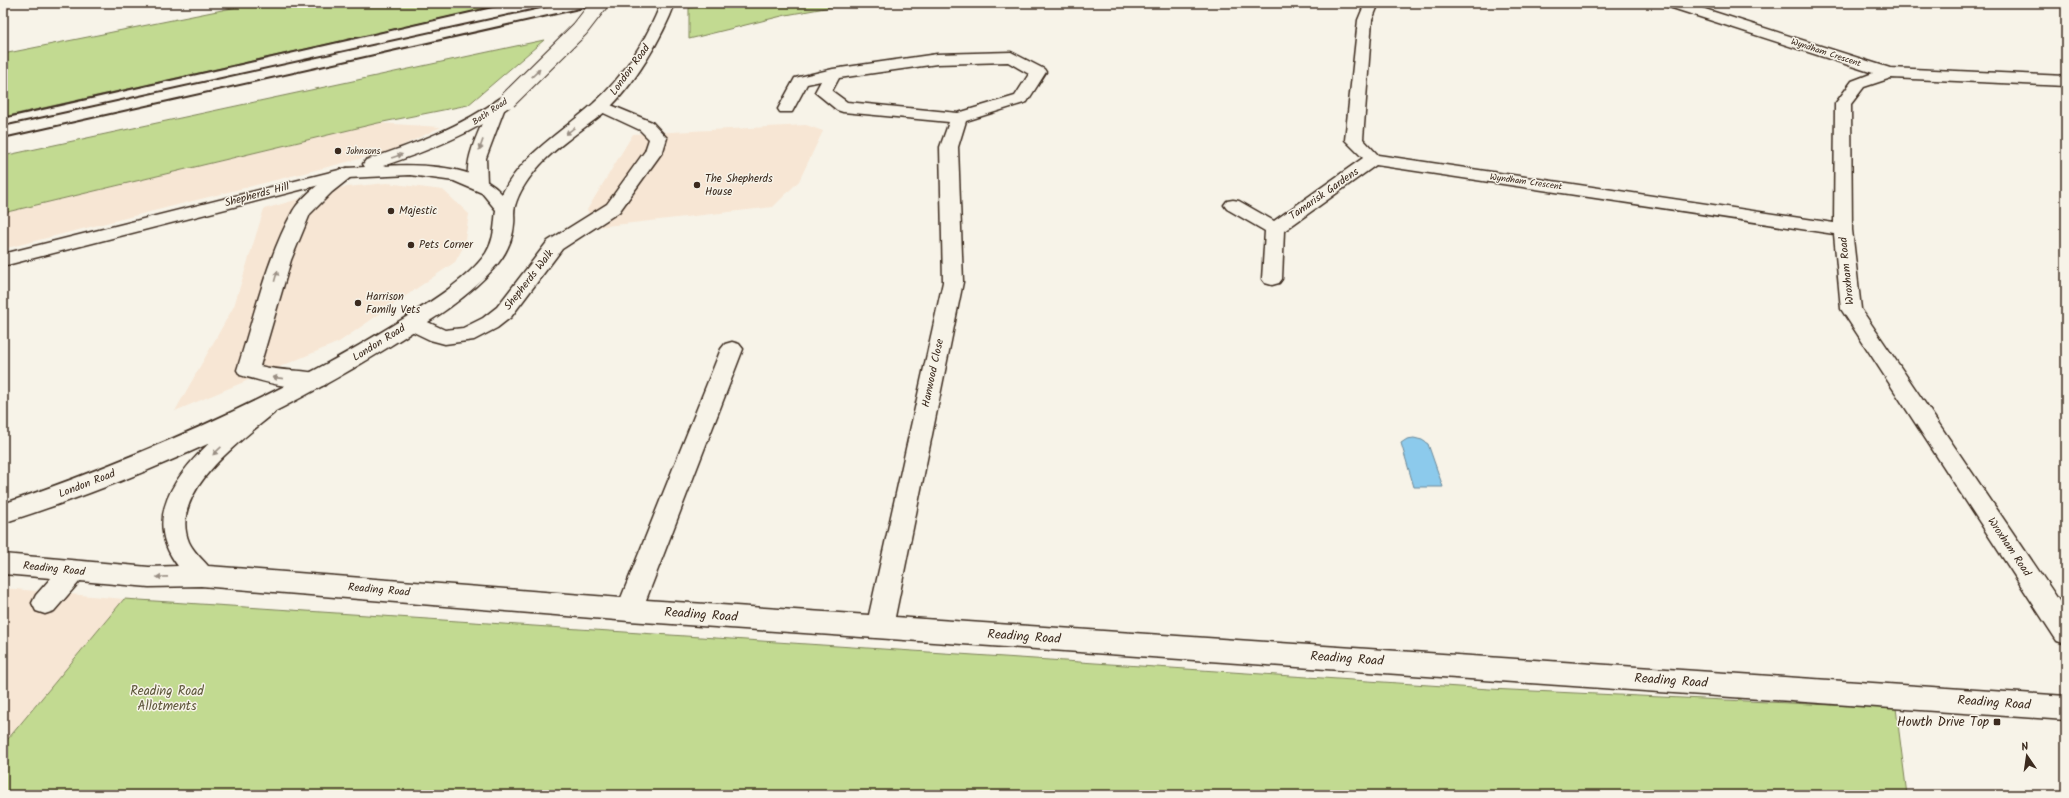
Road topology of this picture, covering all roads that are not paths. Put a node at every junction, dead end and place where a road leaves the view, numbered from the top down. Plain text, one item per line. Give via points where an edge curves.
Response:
1 (600, 3) edge
2 (668, 3) edge
3 (1372, 3) edge
4 (1671, 3) edge
5 (1889, 73) junction
6 (833, 74) junction
7 (2066, 81) edge
8 (502, 105) junction
9 (601, 106) junction
10 (786, 109) dead end
11 (959, 118) junction
12 (1373, 159) junction
13 (347, 173) junction
14 (478, 183) junction
15 (1233, 205) dead end
16 (505, 209) junction
17 (1275, 229) junction
18 (1843, 230) junction
19 (3, 260) edge
20 (1272, 279) dead end
21 (412, 323) junction
22 (732, 348) dead end
23 (317, 380) junction
24 (267, 406) junction
25 (3, 514) edge
26 (3, 564) edge
27 (74, 571) junction
28 (201, 576) junction
29 (45, 603) dead end
30 (629, 610) junction
31 (880, 627) junction
32 (2066, 633) edge
33 (2066, 708) edge

8 -> 1 street, Bath Road, bridge via 552,58
2 - 9 street, London Road via 657,32 622,85
3 - 12 street via 1365,20 1354,140
4 - 5 street, Wyndham Crescent
5 - 7 street, Wroxham Road
5 - 18 street, Wroxham Road via 1858,84 1843,104
6 - 10 street via 801,81
6 - 11 street via 822,92 843,107
6 - 11 street via 937,59 1011,56 1038,72 1021,99
13 -> 8 street, Bath Road via 442,139
8 -> 14 street via 477,158
9 -> 16 street, London Road via 534,161 518,183
9 - 21 street, Shepherds Walk via 646,126 658,138 654,151 613,208 555,245 504,312 479,330 467,335 445,337
11 - 31 street, Hanwood Close via 949,147 953,282
12 - 17 street, Tamarisk Gardens
12 - 18 street, Wyndham Crescent
13 - 14 street, Shepherds Hill via 428,171 458,176
13 - 19 street, Shepherds Hill
23 -> 13 street via 272,377 248,370 281,260 302,212 326,188
14 - 16 street, Shepherds Hill via 488,189
15 - 17 street
16 - 21 street, London Road via 504,232 497,250 489,261 460,288
17 - 20 street
18 - 32 street, Wroxham Road via 1851,309
21 - 23 street, London Road
22 - 30 street
23 - 24 street, London Road
24 - 25 street, London Road via 96,481
24 -> 28 street via 206,461 192,476 180,495 172,520 173,532 176,543
26 - 27 street, Reading Road
28 -> 27 street, Reading Road via 149,577
27 - 29 street
28 - 30 street, Reading Road
30 - 31 street, Reading Road
31 - 33 street, Reading Road

